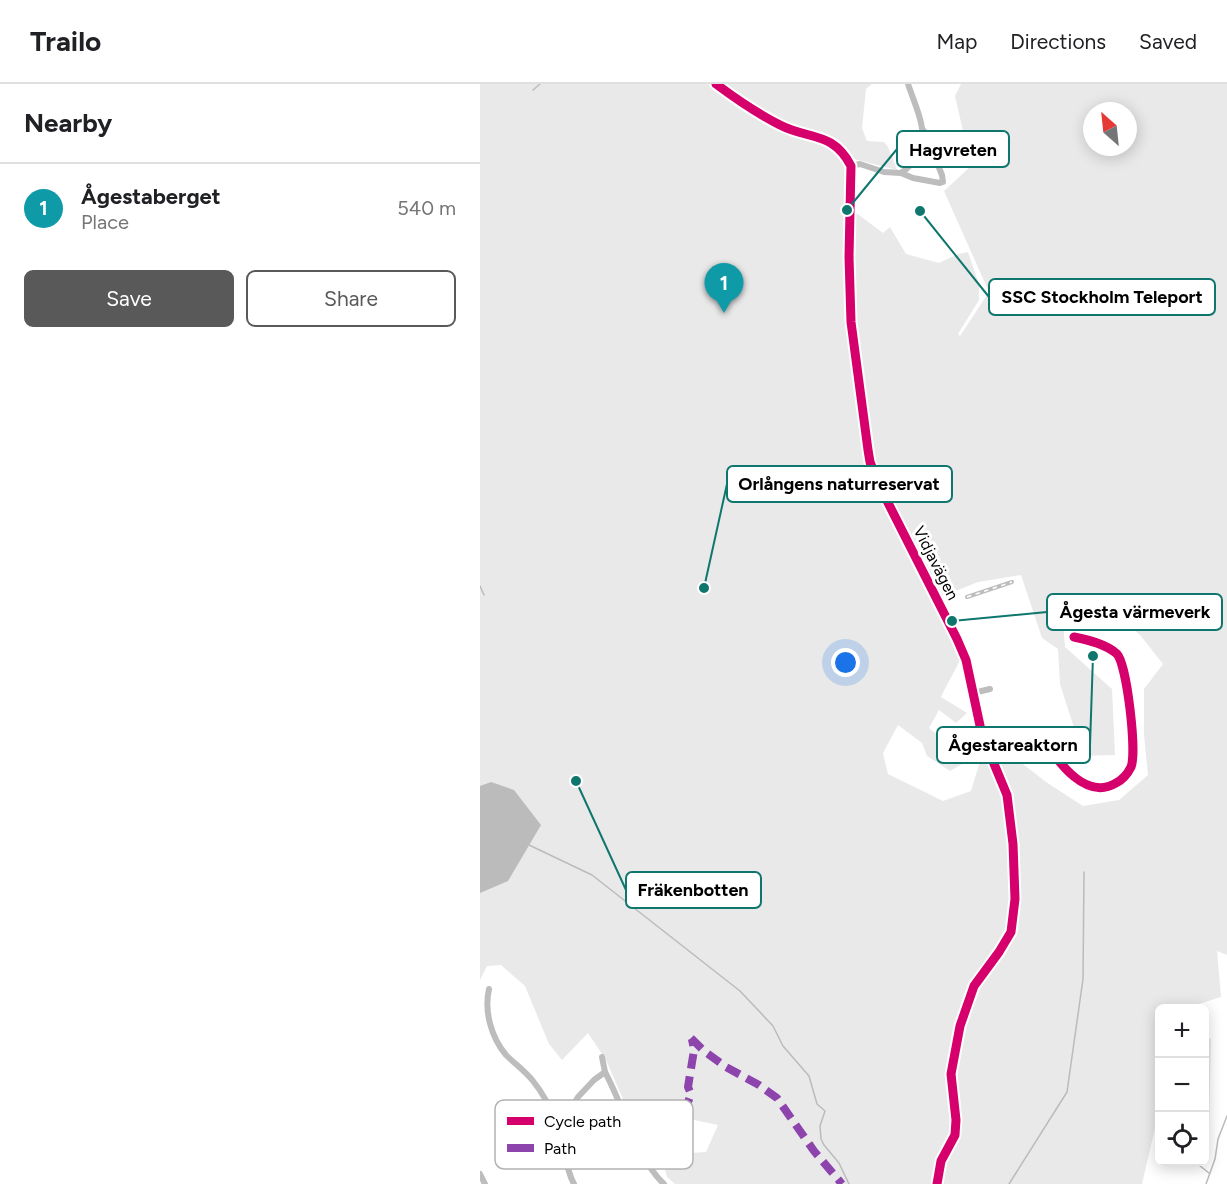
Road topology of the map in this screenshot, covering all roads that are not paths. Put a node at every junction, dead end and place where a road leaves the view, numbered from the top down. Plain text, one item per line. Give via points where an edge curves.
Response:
1 (716, 84) edge
2 (908, 84) edge
3 (924, 131) junction
4 (851, 165) junction
5 (901, 173) junction
6 (1074, 637) dead end
7 (990, 689) dead end
8 (973, 693) junction
9 (982, 735) junction
10 (489, 989) dead end
11 (602, 1058) dead end
12 (605, 1072) junction
13 (544, 1100) edge
14 (577, 1100) edge
15 (618, 1100) edge
16 (568, 1169) edge
17 (651, 1169) edge
18 (480, 1174) edge
19 (485, 1184) edge
20 (574, 1184) edge
21 (664, 1184) edge
22 (937, 1184) edge

1 - 4 street via 782,126 833,143
2 - 3 street
3 - 5 street via 921,152
3 - 5 street via 943,182
4 - 5 street
4 - 8 street, Vidjavägen via 851,322 870,462 957,639
6 - 9 street via 1111,650 1122,662 1133,752 1127,774 1107,787 1087,785 1064,766 1044,741 1006,746
7 - 8 street
8 - 9 street, Vidjavägen
9 - 22 street, Vidjavägen via 1007,795 1015,899 1011,932 974,986 960,1026 951,1074 955,1135 941,1161
10 - 13 street via 486,1005 496,1040 538,1087
11 - 12 street
12 - 14 street
12 - 15 street
16 - 20 street
17 - 21 street
18 - 19 street

